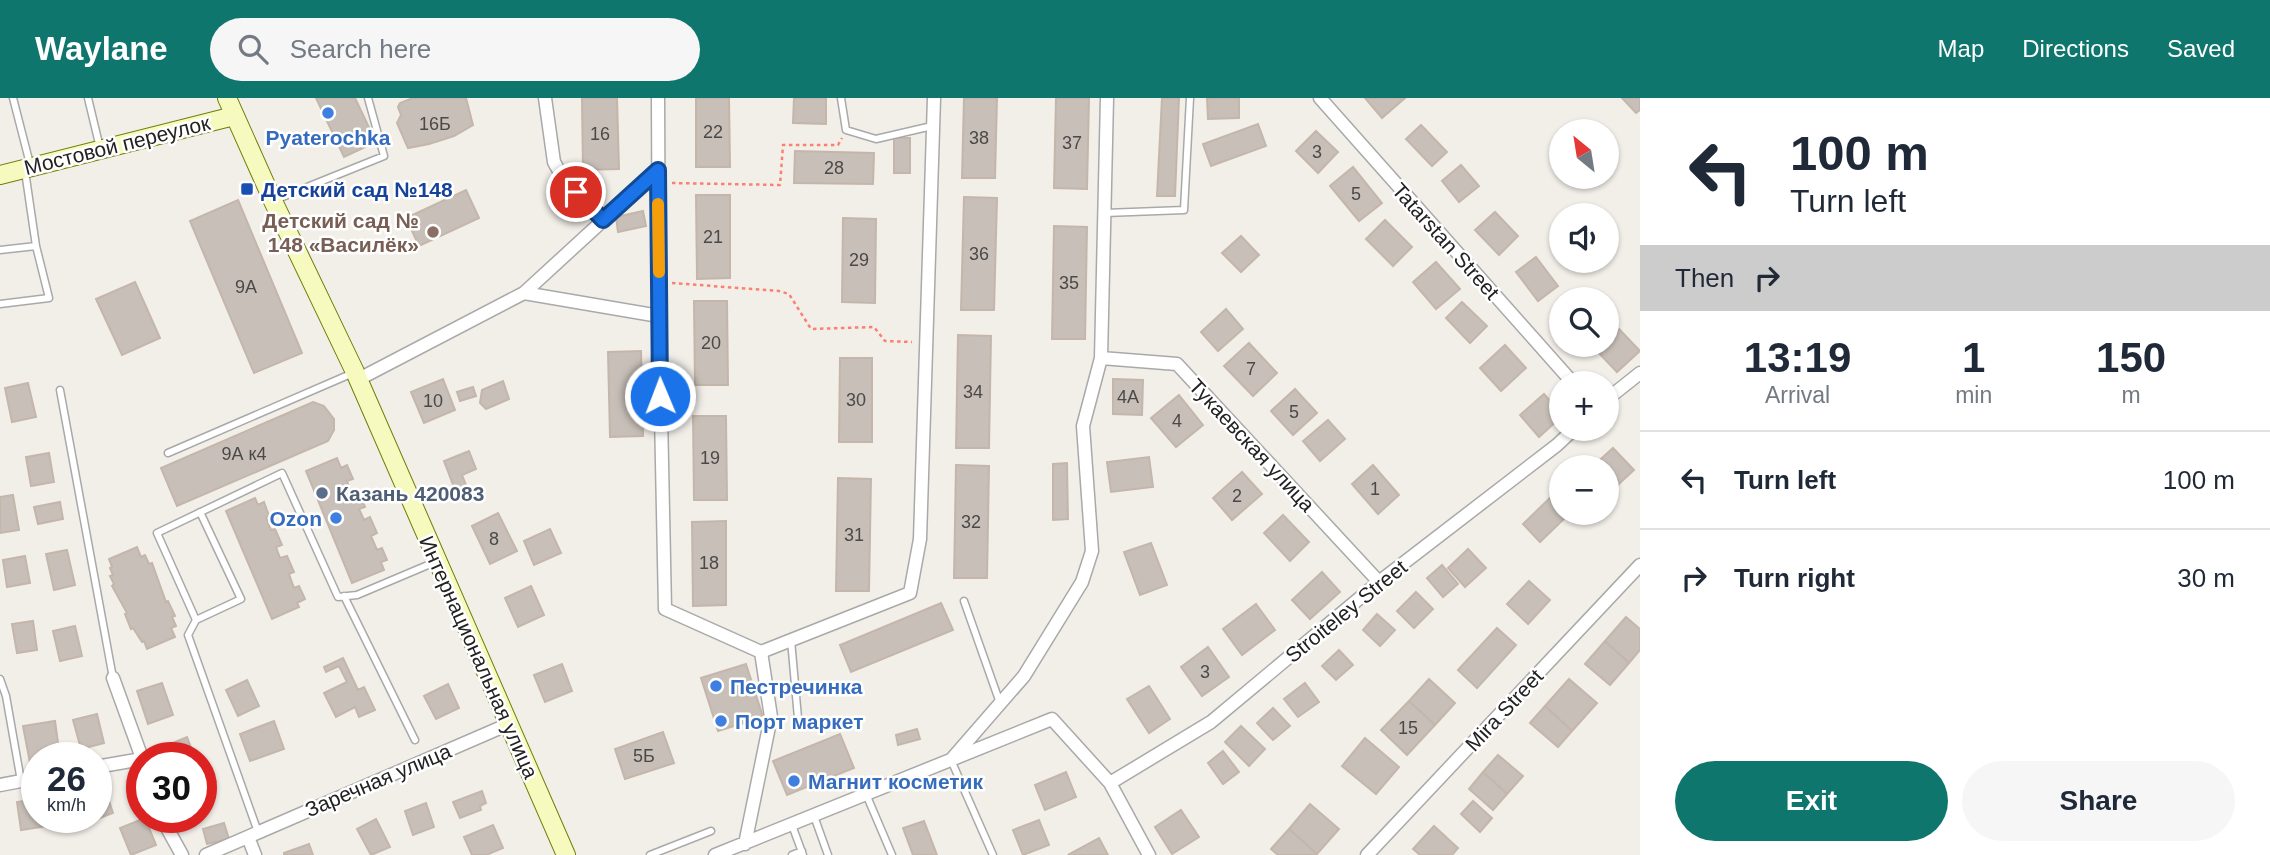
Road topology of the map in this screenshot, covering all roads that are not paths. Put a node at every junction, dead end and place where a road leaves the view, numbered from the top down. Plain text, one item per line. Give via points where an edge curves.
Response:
1 (13, 98) edge
2 (88, 98) edge
3 (227, 98) edge
4 (368, 98) edge
5 (545, 98) edge
6 (658, 98) edge
7 (841, 98) edge
8 (934, 98) edge
9 (1107, 98) edge
10 (1191, 98) edge
11 (1320, 98) edge
12 (234, 116) junction
13 (932, 127) junction
14 (101, 149) junction
15 (28, 168) junction
16 (0, 176) edge
17 (658, 176) junction
18 (273, 201) junction
19 (1105, 213) junction
20 (603, 220) junction
21 (36, 246) junction
22 (0, 250) edge
23 (524, 293) junction
24 (0, 304) edge
25 (659, 316) junction
26 (1101, 358) junction
27 (1562, 371) edge
28 (1640, 373) edge
29 (357, 376) junction
30 (60, 390) dead end
31 (1619, 390) edge
32 (1562, 441) edge
33 (168, 453) dead end
34 (200, 512) junction
35 (436, 562) junction
36 (1640, 565) edge
37 (1379, 582) junction
38 (344, 596) junction
39 (964, 601) dead end
40 (196, 620) junction
41 (791, 640) junction
42 (761, 652) junction
43 (113, 678) joint
44 (0, 679) edge
45 (1000, 703) junction
46 (798, 718) dead end
47 (509, 724) junction
48 (415, 740) dead end
49 (136, 742) edge
50 (951, 760) junction
51 (21, 781) joint
52 (1110, 783) junction
53 (0, 785) edge
54 (866, 794) junction
55 (814, 816) junction
56 (792, 825) junction
57 (710, 831) dead end
58 (170, 833) edge
59 (253, 835) junction
60 (744, 844) junction
61 (803, 853) edge
62 (182, 855) edge
63 (206, 855) edge
64 (255, 855) edge
65 (566, 855) edge
66 (650, 855) edge
67 (715, 855) edge
68 (792, 855) edge
69 (828, 855) edge
70 (892, 855) edge
71 (993, 855) edge
72 (1149, 855) edge
73 (1367, 855) edge

1 - 15 lane
2 - 14 lane
3 - 12 street, Интернациональная улица
4 - 18 lane via 384,156
5 - 20 street via 554,162
6 - 17 street
7 - 13 lane via 846,130 876,139
8 - 13 street
9 - 19 street
10 - 19 lane via 1184,210
11 - 27 street, Tatarstan Street
12 - 14 street, Мостовой переулок
12 - 18 street, Интернациональная улица
13 - 41 street via 920,539 910,593
14 - 15 street, Мостовой переулок
15 - 16 street, Мостовой переулок
15 - 21 lane
17 - 20 street
17 - 25 street
18 - 29 street, Интернациональная улица
19 - 26 street
20 - 23 street
21 - 22 lane
21 - 24 lane via 49,298
23 - 25 street
23 - 29 street
25 - 42 street via 664,608
26 - 37 street, Тукаевская улица via 1177,364
26 - 45 street via 1083,426 1092,551 1082,583 1024,676
28 - 31 street
29 - 33 lane
29 - 35 street, Интернациональная улица
30 - 43 lane
32 - 37 street, Stroiteley Street
34 - 38 lane via 282,473 338,597
34 - 40 lane via 157,533
34 - 40 lane via 241,599
35 - 38 lane via 357,595
35 - 47 street, Интернациональная улица
36 - 73 street, Mira Street
37 - 52 street, Stroiteley Street via 1211,722
38 - 48 lane
39 - 45 lane
40 - 59 lane via 188,635
41 - 42 street
41 - 46 lane
42 - 60 street via 771,717
43 - 49 street
44 - 51 lane
45 - 50 street
47 - 59 street, Заречная улица
47 - 65 street, Интернациональная улица
50 - 52 street via 1052,719
50 - 54 street
50 - 71 lane
51 - 53 street
52 - 72 street
54 - 55 street
54 - 70 lane
55 - 56 street
55 - 69 lane
56 - 60 street
56 - 61 lane
57 - 66 lane
58 - 62 street
59 - 63 street, Заречная улица
59 - 64 street
60 - 67 street
61 - 68 lane

